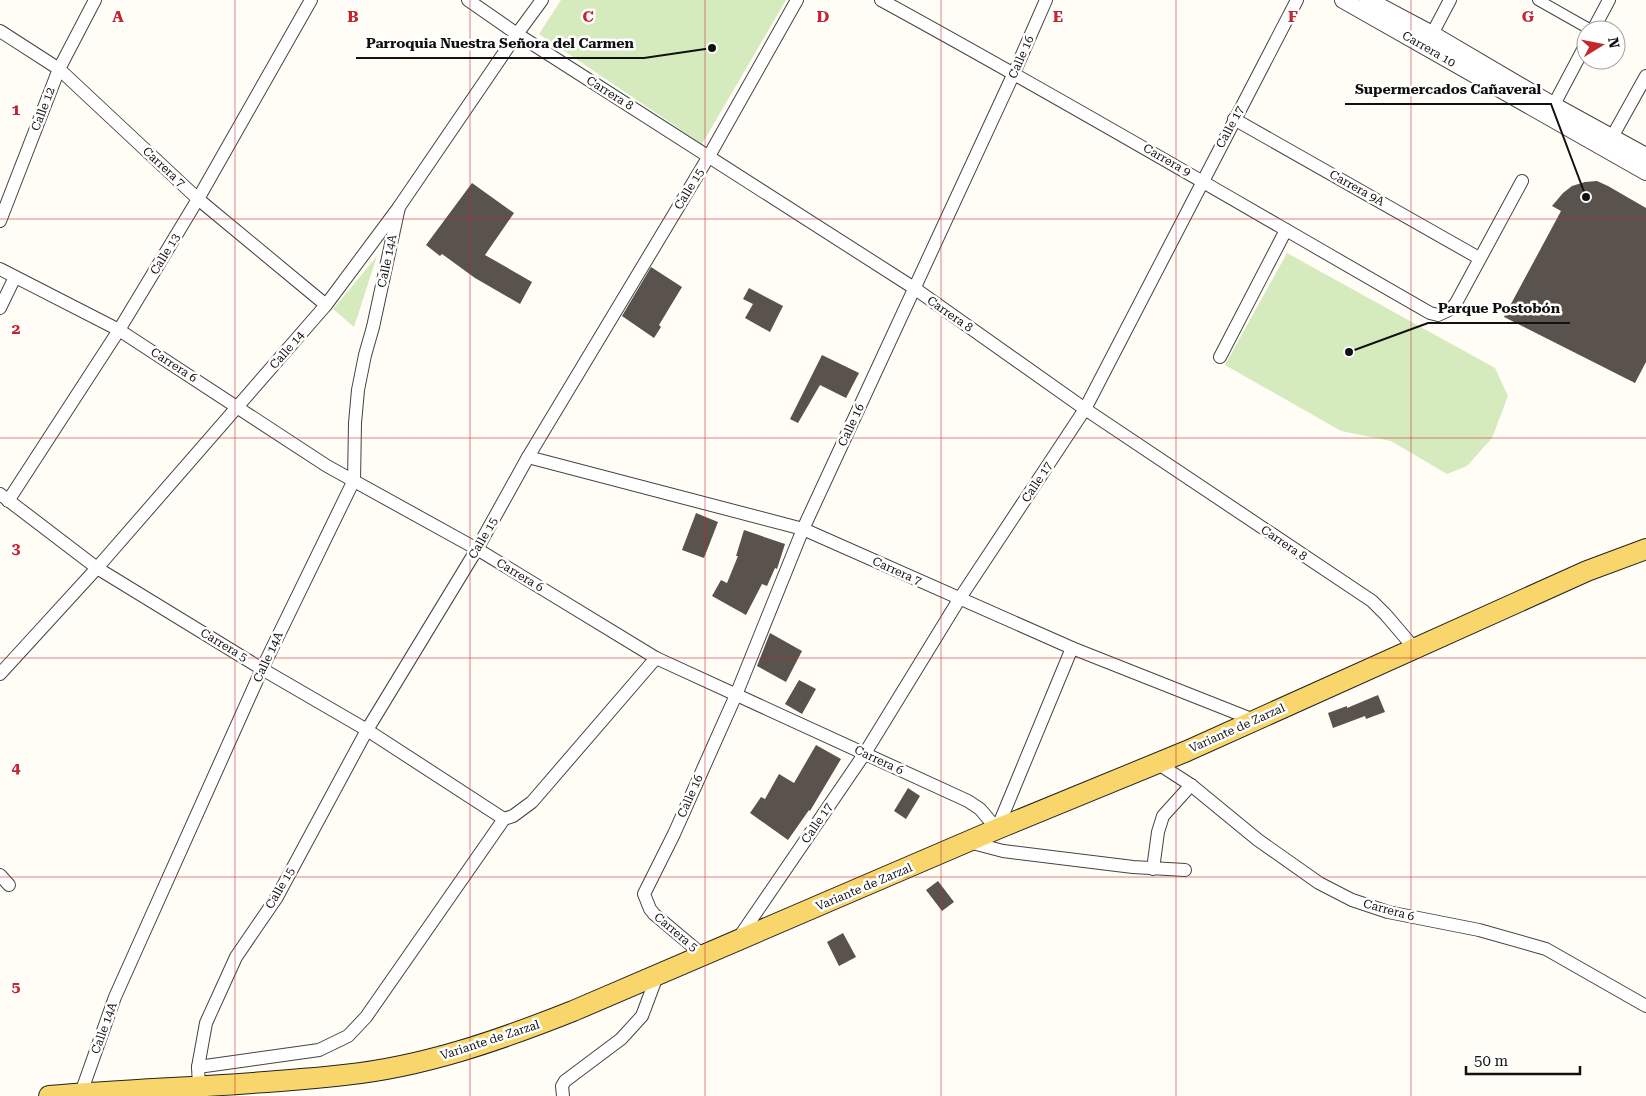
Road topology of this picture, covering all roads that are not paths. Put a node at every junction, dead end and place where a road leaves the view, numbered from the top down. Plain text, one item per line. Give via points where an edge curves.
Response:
1 (95, 0) edge
2 (312, 0) edge
3 (468, 0) edge
4 (542, 0) edge
5 (797, 0) edge
6 (881, 0) edge
7 (1046, 0) edge
8 (1297, 0) edge
9 (1343, 0) edge
10 (1368, 0) edge
11 (1450, 0) edge
12 (1538, 0) edge
13 (1610, 0) edge
14 (1598, 20) edge
15 (1576, 21) edge
16 (0, 30) edge
17 (517, 34) junction
18 (1432, 34) junction
19 (1576, 63) edge
20 (59, 69) junction
21 (1014, 73) junction
22 (1646, 76) edge
23 (1550, 111) junction
24 (1234, 119) junction
25 (1612, 137) junction
26 (709, 156) junction
27 (1646, 156) edge
28 (1646, 172) edge
29 (1202, 181) junction
30 (1522, 181) dead end
31 (198, 199) junction
32 (399, 207) junction
33 (0, 222) edge
34 (1286, 230) junction
35 (1479, 258) junction
36 (0, 269) edge
37 (15, 277) junction
38 (914, 288) junction
39 (326, 306) junction
40 (0, 308) edge
41 (119, 330) junction
42 (1220, 357) dead end
43 (237, 406) junction
44 (1085, 409) junction
45 (528, 457) junction
46 (354, 480) junction
47 (4, 498) edge
48 (803, 529) junction
49 (476, 549) junction
50 (1646, 549) edge
51 (97, 568) junction
52 (960, 598) junction
53 (1072, 648) junction
54 (1415, 649) junction
55 (656, 658) junction
56 (262, 669) junction
57 (0, 674) edge
58 (736, 695) junction
59 (1254, 720) junction
60 (367, 730) junction
61 (865, 753) junction
62 (1156, 763) junction
63 (1191, 785) junction
64 (504, 819) junction
65 (997, 829) junction
66 (969, 842) junction
67 (664, 853) joint
68 (1153, 869) junction
69 (1185, 870) dead end
70 (0, 875) edge
71 (10, 885) dead end
72 (737, 941) junction
73 (704, 956) junction
74 (657, 976) junction
75 (1646, 1006) edge
76 (198, 1076) junction
77 (170, 1092) edge
78 (81, 1093) junction
79 (562, 1095) edge
80 (49, 1096) edge

1 - 20 street, Calle 12
2 - 31 street, Calle 13
3 - 17 street, Carrera 8
4 - 17 street, Calle 14
5 - 26 street, Calle 15
6 - 21 street, Carrera 9
7 - 21 street, Calle 16
8 - 24 street, Calle 17
9 - 23 street, Carrera 10
10 - 18 street, Carrera 10
11 - 18 street
12 - 15 street
13 - 14 street
16 - 20 street, Carrera 7
17 - 26 street, Carrera 8
17 - 32 street, Calle 14
18 - 23 street, Carrera 10
19 - 23 street
20 - 31 street, Carrera 7
20 - 33 street, Calle 12
21 - 29 street, Carrera 9
21 - 38 street, Calle 16
22 - 25 street
23 - 25 street, Carrera 10
23 - 28 street, Carrera 10
24 - 29 street, Calle 17
24 - 35 street, Carrera 9A
25 - 27 street, Carrera 10
26 - 38 street, Carrera 8
26 - 45 street, Calle 15
29 - 34 street, Carrera 9
29 - 44 street, Calle 17
30 - 35 street
31 - 39 street, Carrera 7
31 - 41 street, Calle 13
32 - 39 street, Calle 14
32 - 46 street, Calle 14A via 358,390
34 - 35 street, Carrera 9 via 1438,315 1451,309
34 - 42 street
36 - 37 street, Carrera 6
37 - 40 street
37 - 41 street, Carrera 6
38 - 44 street, Carrera 8
38 - 48 street, Calle 16
39 - 43 street, Calle 14
41 - 43 street, Carrera 6
41 - 47 street, Calle 13
43 - 46 street, Carrera 6 via 327,466
43 - 51 street, Calle 14
44 - 52 street, Calle 17
44 - 54 street, Carrera 8 via 1372,601
45 - 48 street, Carrera 7
45 - 49 street, Calle 15
46 - 49 street, Carrera 6
46 - 56 street, Calle 14A
47 - 51 street, Carrera 5
48 - 52 street, Carrera 7
48 - 58 street, Calle 16
49 - 55 street, Carrera 6
49 - 60 street, Calle 15
50 - 54 main road, Variante de Zarzal via 1587,570
51 - 56 street, Carrera 5
51 - 57 street, Calle 14
52 - 53 street, Carrera 7
52 - 61 street, Calle 17
53 - 59 street, Carrera 7
53 - 65 street
54 - 59 main road, Variante de Zarzal
55 - 58 street, Carrera 6
55 - 64 street via 532,802
56 - 60 street, Carrera 5
56 - 78 street, Calle 14A via 115,997
58 - 61 street, Carrera 6
58 - 67 street, Calle 16
59 - 62 main road, Variante de Zarzal
60 - 64 street, Carrera 5
60 - 76 street, Calle 15 via 277,897 236,957 206,1022
61 - 65 street, Carrera 6 via 968,801 980,808
61 - 72 street, Calle 17
62 - 63 street, Carrera 6
62 - 65 main road, Variante de Zarzal
63 - 68 street via 1164,816 1158,832
63 - 75 street, Carrera 6 via 1258,840 1319,883 1352,900 1388,912 1479,930 1546,949
64 - 76 street via 366,1017 348,1036 319,1050
65 - 66 main road, Variante de Zarzal
66 - 68 street via 1003,851
66 - 72 main road, Variante de Zarzal
67 - 73 street, Carrera 5 via 644,894 647,902 654,914
68 - 69 street
70 - 71 street
72 - 73 main road, Variante de Zarzal
73 - 74 main road, Variante de Zarzal
74 - 76 main road, Variante de Zarzal via 509,1037 450,1054 345,1075
74 - 79 street via 642,1016 622,1039 565,1080
76 - 77 main road, Variante de Zarzal
77 - 78 main road, Variante de Zarzal
78 - 80 main road, Variante de Zarzal

